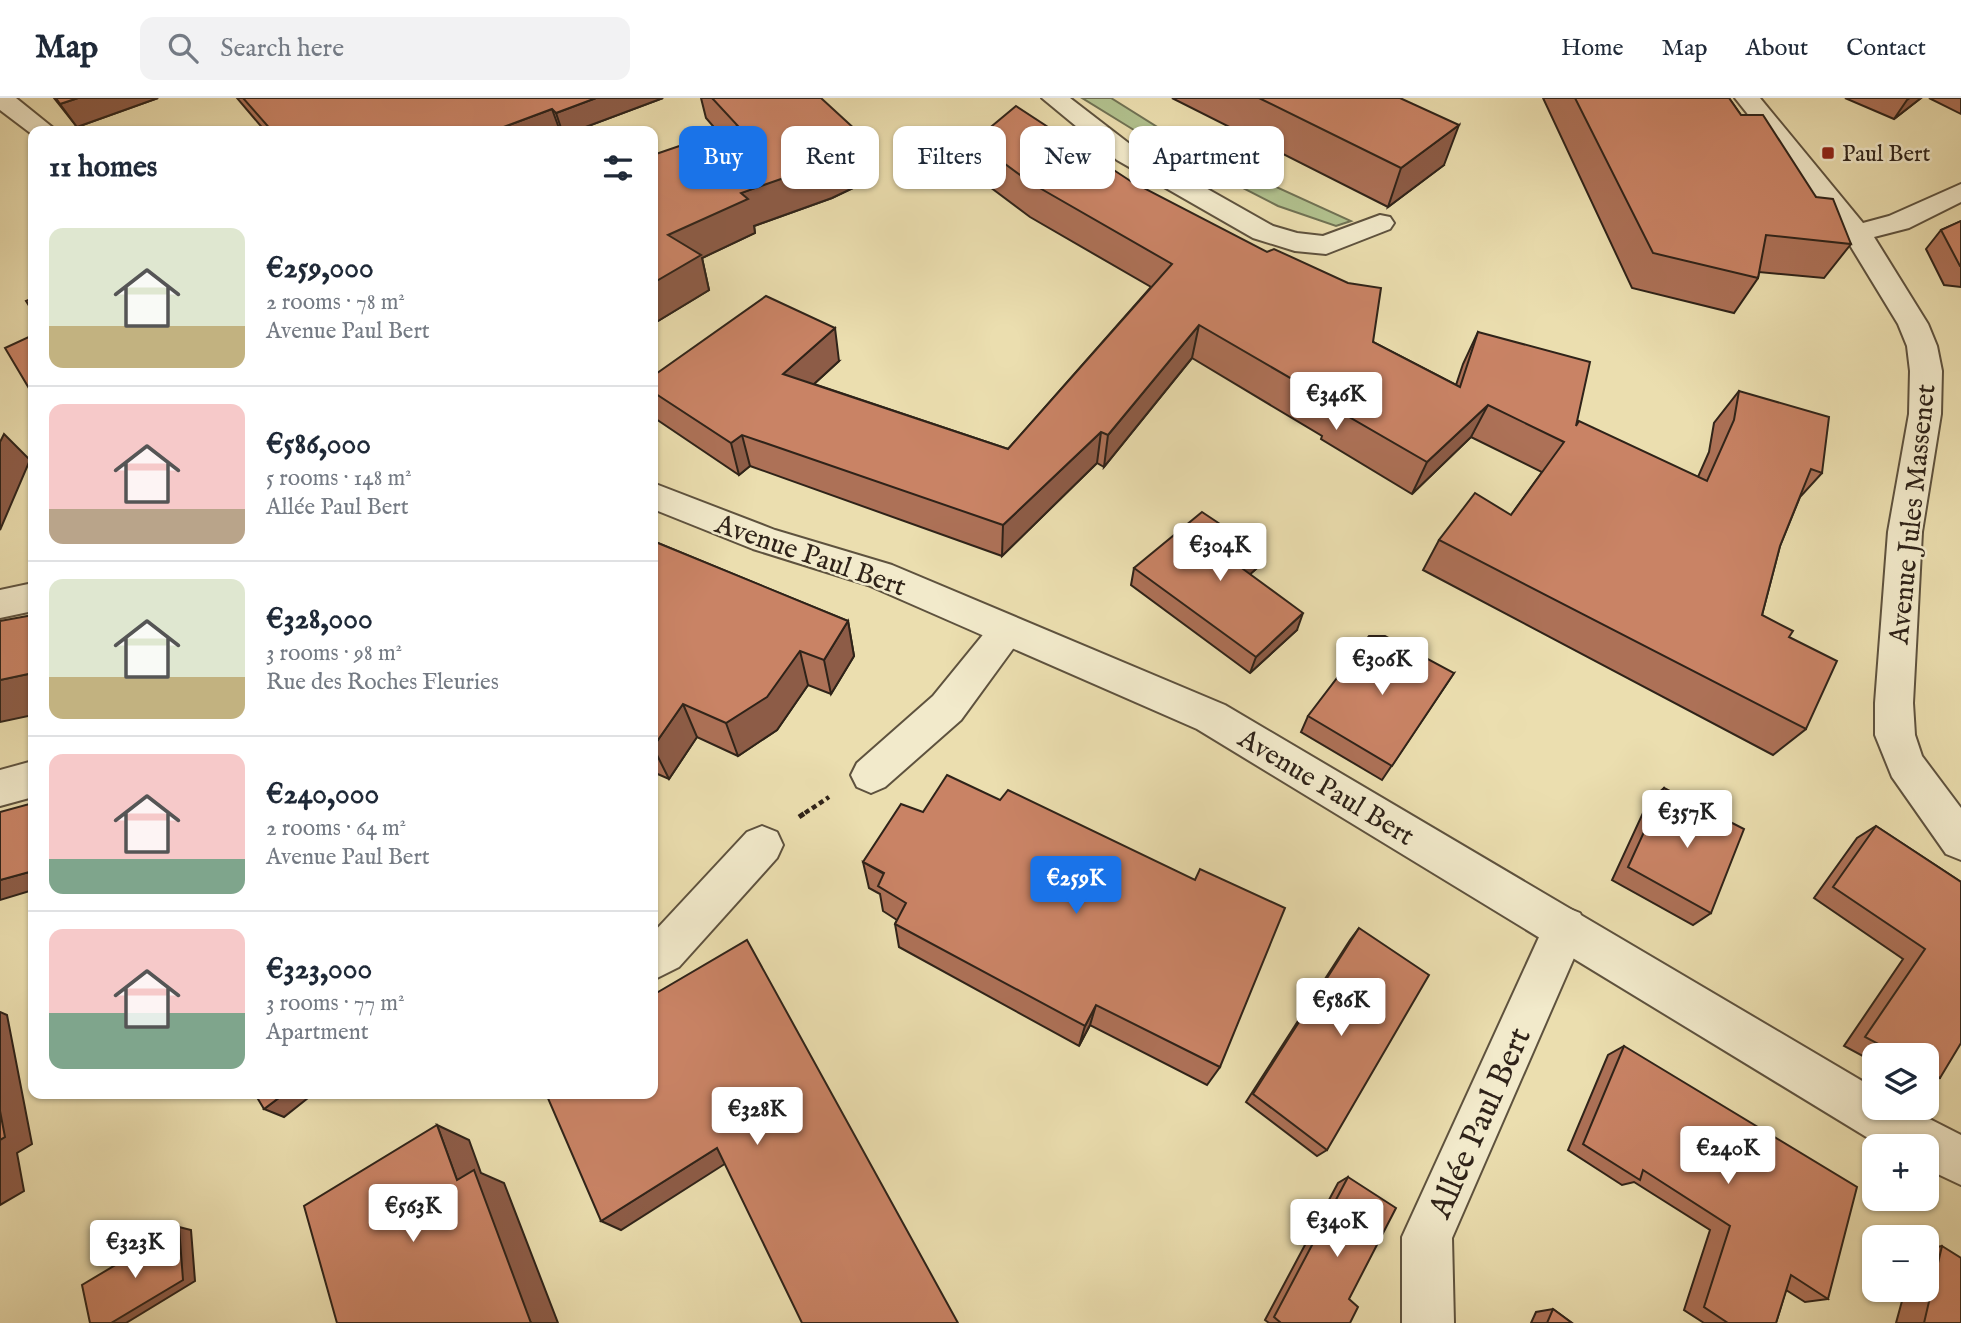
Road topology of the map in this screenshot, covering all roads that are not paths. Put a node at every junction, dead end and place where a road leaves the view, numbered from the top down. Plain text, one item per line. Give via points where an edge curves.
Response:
1 (0, 98) edge
2 (1054, 98) edge
3 (1747, 98) edge
4 (37, 126) edge
5 (1961, 192) edge
6 (1380, 223) dead end
7 (1857, 233) junction
8 (658, 497) edge
9 (28, 598) edge
10 (0, 604) edge
11 (1008, 631) junction
12 (871, 775) road end
13 (28, 780) edge
14 (0, 788) edge
15 (1961, 841) edge
16 (762, 845) road end
17 (1565, 928) junction
18 (658, 956) edge
19 (1961, 1161) edge
20 (1428, 1323) edge

1 - 4 street
2 - 6 street via 1126,155 1263,232 1326,245
3 - 7 street, Avenue Jules Massenet
5 - 7 street via 1899,222
7 - 15 street, Avenue Jules Massenet via 1913,324 1926,371 1925,414 1905,532 1895,735 1906,765
8 - 11 street, Avenue Paul Bert via 765,540 879,575
9 - 10 street
11 - 12 street via 947,708
11 - 17 street, Avenue Paul Bert via 1211,717
13 - 14 street
16 - 18 street
17 - 19 street, Avenue Paul Bert via 1890,1124
17 - 20 street, Allée Paul Bert via 1427,1237

